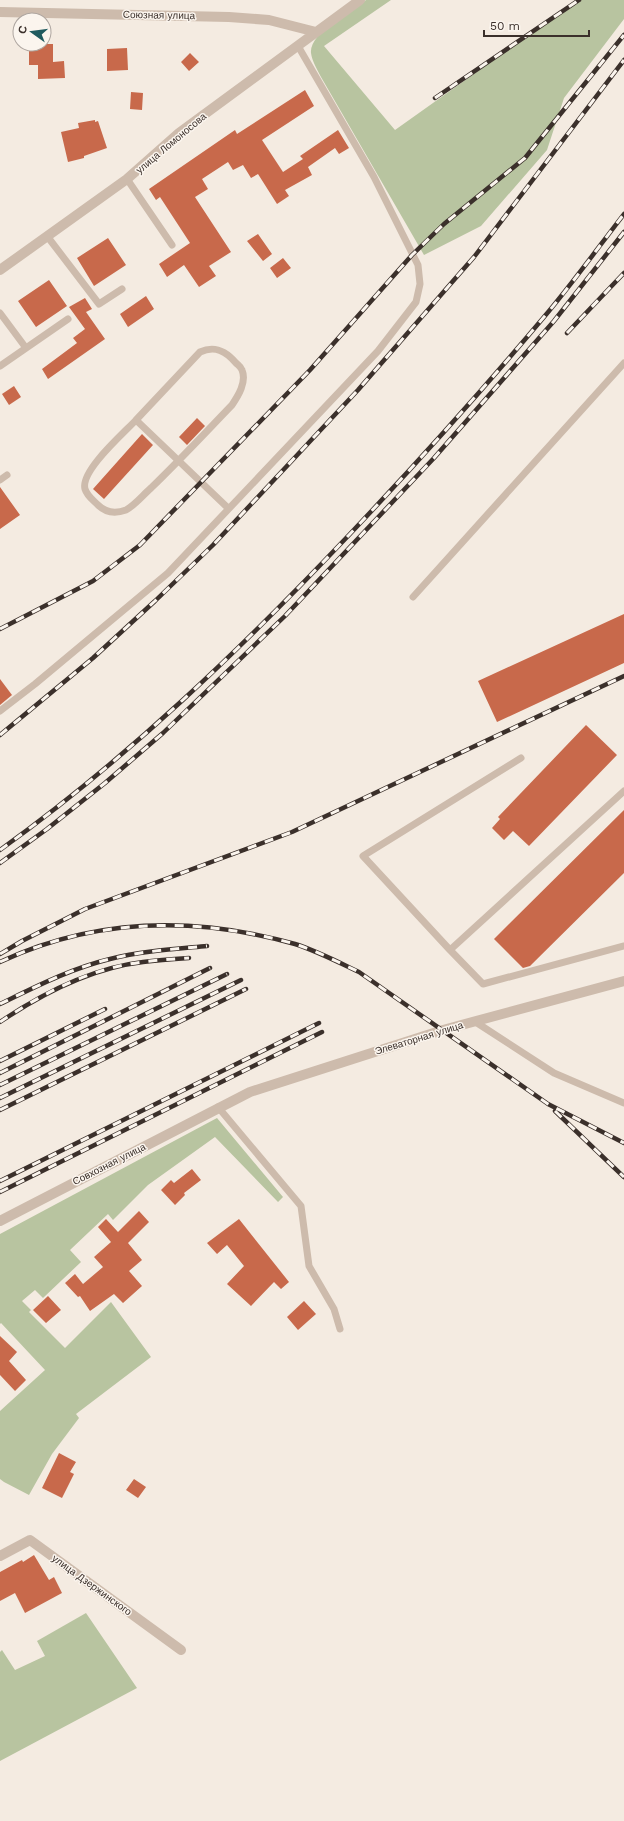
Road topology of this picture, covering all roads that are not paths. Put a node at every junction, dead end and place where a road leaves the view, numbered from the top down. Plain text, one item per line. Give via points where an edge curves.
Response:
1 (360, 0) edge
2 (0, 12) edge
3 (316, 32) junction
4 (298, 46) junction
5 (127, 179) junction
6 (47, 236) junction
7 (172, 246) dead end
8 (0, 270) edge
9 (122, 289) dead end
10 (0, 313) edge
11 (68, 319) dead end
12 (26, 348) junction
13 (624, 362) edge
14 (0, 366) edge
15 (136, 420) junction
16 (179, 461) junction
17 (7, 475) dead end
18 (0, 480) edge
19 (228, 508) junction
20 (413, 597) dead end
21 (0, 711) edge
22 (521, 758) dead end
23 (624, 791) edge
24 (624, 946) edge
25 (450, 950) junction
26 (624, 981) edge
27 (474, 1020) junction
28 (624, 1103) edge
29 (218, 1108) junction
30 (0, 1221) edge
31 (340, 1328) dead end
32 (0, 1556) edge
33 (181, 1650) dead end

1 - 3 street, улица Ломоносова
2 - 3 street, Союзная улица via 229,17 277,22
3 - 4 street, улица Ломоносова
4 - 5 street, улица Ломоносова via 179,133
4 - 19 lane via 374,177 418,266 420,290 416,302 378,351
5 - 6 street, улица Ломоносова
5 - 7 lane
6 - 8 street, улица Ломоносова
6 - 9 lane via 99,304
10 - 12 lane
11 - 12 lane
12 - 14 lane
13 - 20 lane
15 - 16 lane
15 - 16 lane via 90,469 85,479 84,487 88,495 101,508 114,513 127,509
15 - 16 lane via 200,352 208,349 224,351 234,360 242,369 243,378 238,396
16 - 19 lane
17 - 18 lane
19 - 21 lane via 168,573
22 - 25 lane via 363,856
23 - 25 lane
24 - 25 lane via 483,984
26 - 27 street, Элеваторная улица
27 - 28 lane via 554,1073
27 - 29 street, Элеваторная улица via 250,1092
29 - 30 street, Совхозная улица
29 - 31 lane via 301,1206 309,1266 334,1309
32 - 33 street, улица Дзержинского via 30,1540

